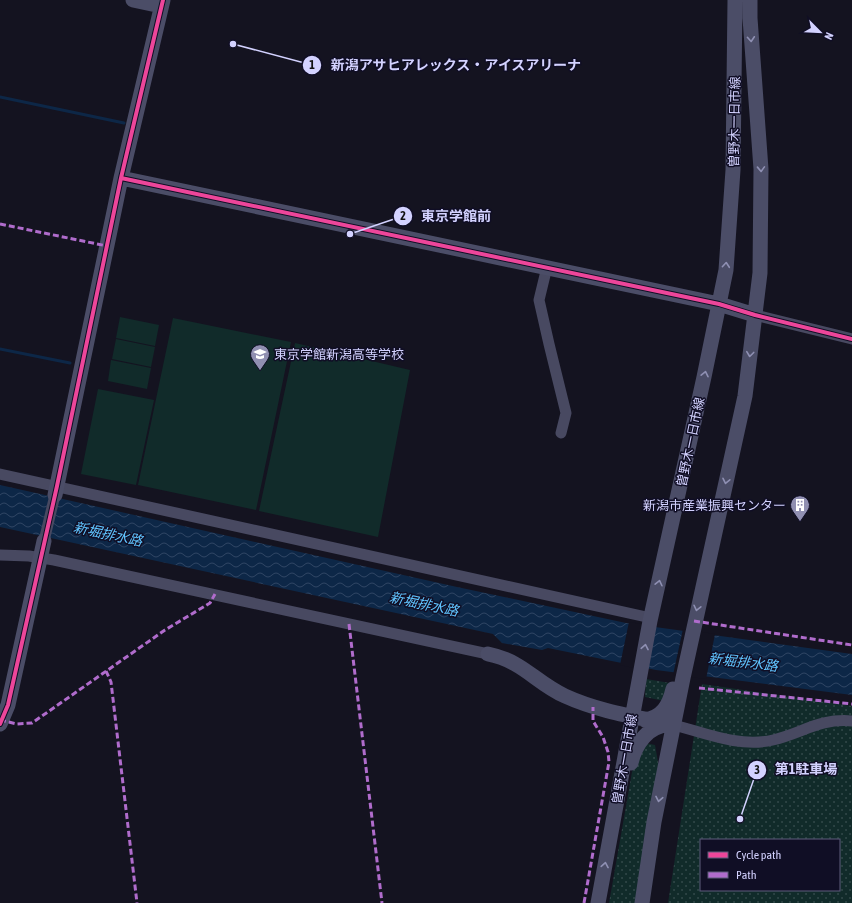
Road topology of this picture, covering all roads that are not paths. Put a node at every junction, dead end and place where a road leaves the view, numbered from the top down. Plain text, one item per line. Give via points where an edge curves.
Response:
1 (132, 0) edge
2 (735, 0) edge
3 (750, 0) edge
4 (162, 3) edge
5 (121, 178) junction
6 (547, 267) junction
7 (719, 304) junction
8 (755, 315) junction
9 (852, 339) edge
10 (562, 434) dead end
11 (0, 474) edge
12 (56, 490) junction
13 (44, 541) joint
14 (0, 556) edge
15 (40, 558) junction
16 (651, 620) junction
17 (488, 654) joint
18 (679, 678) junction
19 (637, 689) junction
20 (852, 721) edge
21 (651, 722) junction
22 (0, 724) edge
23 (664, 774) junction
24 (614, 813) junction
25 (598, 903) edge
26 (642, 903) edge

1 - 4 main road
7 -> 2 main road, 曽野木一日市線 via 726,270 733,170
3 -> 8 main road, 曽野木一日市線 via 761,169 760,273
4 - 5 main road
5 - 6 main road
5 - 12 main road
6 - 7 main road
6 - 10 street via 539,300 566,413
7 - 8 main road
16 -> 7 main road, 曽野木一日市線
8 - 9 street
8 -> 18 main road, 曽野木一日市線 via 745,396 692,632
11 - 12 street
12 - 13 street
12 - 16 street
13 - 15 main road
14 - 15 street
15 - 17 street
15 - 22 main road via 8,705
19 -> 16 main road, 曽野木一日市線
17 - 21 main road via 520,666 564,696 593,707
18 - 21 main road, 曽野木一日市線
18 - 21 main road via 666,708
19 - 21 main road, 曽野木一日市線
19 - 21 main road
20 - 21 street via 820,723 772,740 750,742
21 - 23 main road, 曽野木一日市線
21 - 23 main road via 661,750
21 - 24 main road, 曽野木一日市線
21 - 24 main road via 636,747 624,794
23 -> 26 main road, 曽野木一日市線
25 -> 24 main road, 曽野木一日市線

